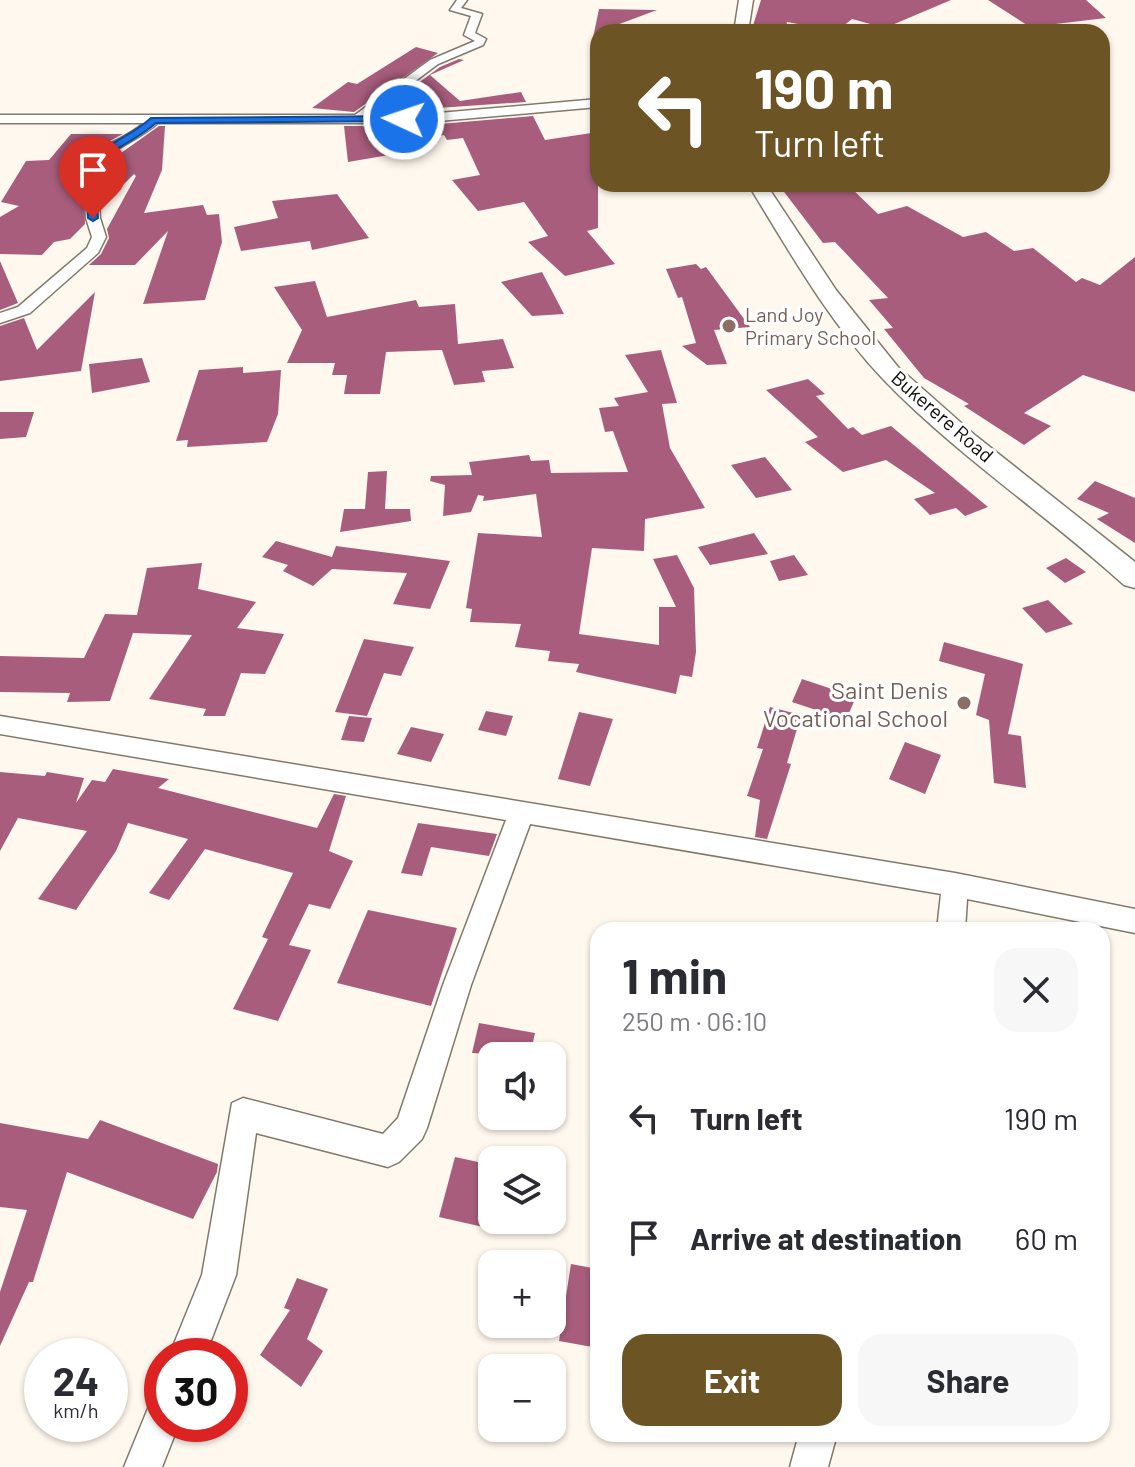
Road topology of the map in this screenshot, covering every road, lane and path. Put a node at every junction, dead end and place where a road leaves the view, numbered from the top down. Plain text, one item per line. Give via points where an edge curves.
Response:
1 (462, 0) edge
2 (746, 0) edge
3 (742, 24) edge
4 (590, 104) edge
5 (360, 117) junction
6 (0, 119) edge
7 (154, 120) junction
8 (762, 192) edge
9 (0, 318) edge
10 (1135, 578) edge
11 (0, 725) edge
12 (517, 825) dead end
13 (955, 885) junction
14 (1135, 921) edge
15 (952, 922) edge
16 (194, 1338) edge
17 (153, 1442) edge
18 (816, 1442) edge
19 (143, 1467) edge
20 (809, 1467) edge

1 - 5 street via 455,10 477,14 469,35 481,39 479,43 434,62
2 - 3 street
4 - 5 street via 416,119
5 - 7 street
6 - 7 street
7 - 9 street via 135,137 107,147 90,166 99,237 83,263 24,310
8 - 10 street, Bukerere Road via 866,344 912,394
11 - 13 street
12 - 16 street via 411,1128 388,1151 243,1114 219,1275
13 - 14 street
13 - 15 street
17 - 19 street
18 - 20 street

